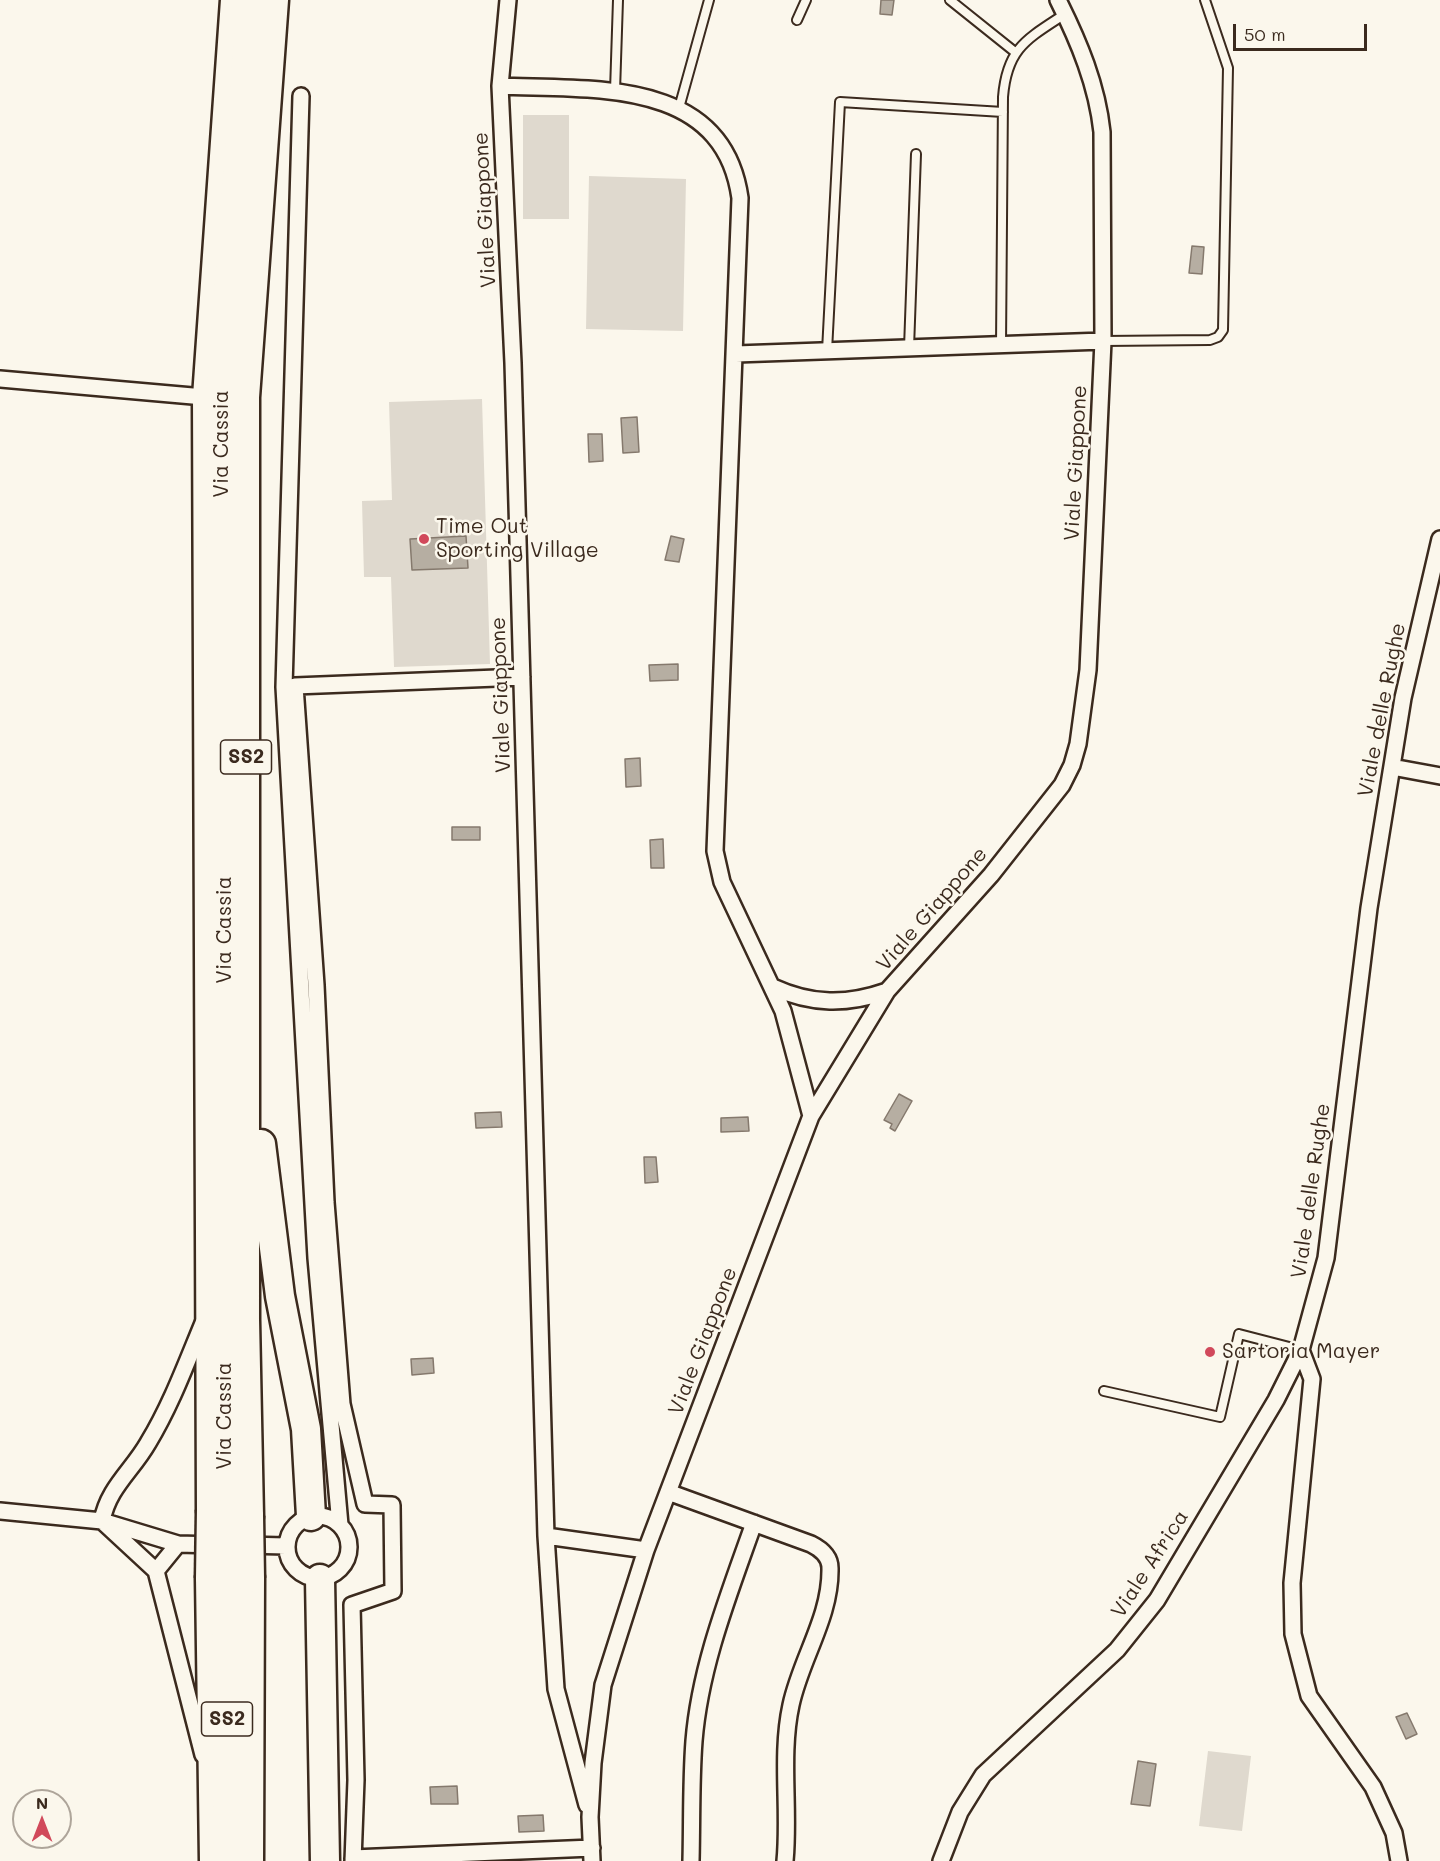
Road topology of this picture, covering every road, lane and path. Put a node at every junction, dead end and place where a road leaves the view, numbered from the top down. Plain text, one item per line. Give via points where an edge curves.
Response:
1 (232, 0) edge
2 (251, 0) edge
3 (274, 0) edge
4 (508, 0) edge
5 (618, 0) edge
6 (709, 0) edge
7 (806, 0) edge
8 (950, 0) edge
9 (1058, 0) edge
10 (1205, 0) edge
11 (1065, 14) junction
12 (797, 20) dead end
13 (1015, 52) junction
14 (500, 86) junction
15 (615, 91) junction
16 (302, 96) dead end
17 (679, 108) junction
18 (1003, 112) junction
19 (916, 154) dead end
20 (1103, 341) junction
21 (1000, 345) junction
22 (909, 348) junction
23 (827, 351) junction
24 (736, 354) junction
25 (0, 379) edge
26 (204, 397) junction
27 (1440, 539) edge
28 (522, 677) junction
29 (1392, 767) junction
30 (1440, 776) edge
31 (773, 987) junction
32 (887, 991) junction
33 (247, 1078) junction
34 (811, 1116) junction
35 (205, 1319) junction
36 (1301, 1350) junction
37 (1104, 1391) dead end
38 (668, 1492) junction
39 (0, 1511) edge
40 (227, 1513) junction
41 (311, 1516) junction
42 (102, 1521) junction
43 (754, 1523) junction
44 (340, 1525) junction
45 (546, 1536) junction
46 (178, 1544) junction
47 (286, 1546) junction
48 (646, 1550) junction
49 (156, 1571) junction
50 (325, 1577) junction
51 (228, 1578) junction
52 (211, 1788) junction
53 (590, 1817) junction
54 (592, 1854) edge
55 (499, 1856) edge
56 (353, 1859) edge
57 (211, 1861) edge
58 (228, 1861) edge
59 (249, 1861) edge
60 (325, 1861) edge
61 (334, 1861) edge
62 (691, 1861) edge
63 (785, 1861) edge
64 (941, 1861) edge
65 (1399, 1861) edge

1 - 26 street
2 - 40 highway, Via Cassia / SS2 via 220,398
3 - 33 highway, Via Cassia / SS2 via 245,397
4 - 14 street, Viale Giappone
5 - 15 lane
6 - 17 lane
7 - 12 lane
8 - 13 lane
9 - 11 street, Viale Giappone
10 - 20 lane via 1228,68 1223,330 1210,340
11 - 13 lane via 1031,36
11 - 20 street, Viale Giappone via 1091,77 1100,118
13 - 18 lane via 1006,71
14 - 15 street
14 - 28 street, Viale Giappone
15 - 17 street via 641,94
16 - 44 street via 284,687 316,1258
17 - 24 street via 716,140 730,161 738,184
18 - 21 lane
18 - 23 lane via 840,102
19 - 22 lane
20 - 21 street
20 - 32 street, Viale Giappone via 1088,670 1072,765 1062,785 991,875
21 - 22 street
22 - 23 street
23 - 24 street
24 - 31 street via 715,851 726,891
25 - 26 street
26 - 35 street
27 - 29 street, Viale delle Rughe via 1403,698
28 - 45 street, Viale Giappone
28 - 56 street via 295,686 342,1404 364,1504 392,1505 393,1591 352,1605 356,1780
29 - 30 street
29 - 36 street, Viale delle Rughe via 1369,908 1326,1258
31 - 32 street via 820,1002 847,1002
31 - 34 street via 791,1036
32 - 34 street, Viale Giappone
33 - 40 highway, Via Cassia / SS2 via 245,1320
33 - 41 highway via 258,1098 280,1296 306,1429
34 - 38 street, Viale Giappone
35 - 40 street
35 - 42 street via 169,1407 142,1453 111,1491
36 - 37 lane via 1239,1334 1220,1417
36 - 64 street, Viale Africa via 1276,1400 1156,1600 1117,1650 983,1775 960,1812
36 - 65 street via 1312,1379 1292,1583 1293,1634 1309,1696 1373,1787 1394,1833
38 - 43 street
38 - 48 street, Viale Giappone
39 - 42 street
40 - 51 highway, Via Cassia / SS2, bridge
41 - 44 street via 332,1519
41 - 47 street via 293,1527
42 - 46 street
42 - 49 street
43 - 62 street via 717,1628 703,1685 694,1740
43 - 63 street via 818,1547 830,1565 818,1631 791,1704
44 - 50 street via 349,1543 349,1553 341,1570
45 - 48 street
45 - 53 street, Viale Giappone via 556,1689
46 - 47 street
46 - 49 street
47 - 50 street via 292,1566 299,1573
48 - 53 street, Viale Giappone via 603,1685 595,1731
49 - 52 street
50 - 60 highway
50 - 61 street
51 - 52 street
51 - 58 highway, Via Cassia / SS2
51 - 59 highway, Via Cassia / SS2
52 - 57 street
53 - 54 street, Viale Giappone
54 - 55 street
55 - 56 street

